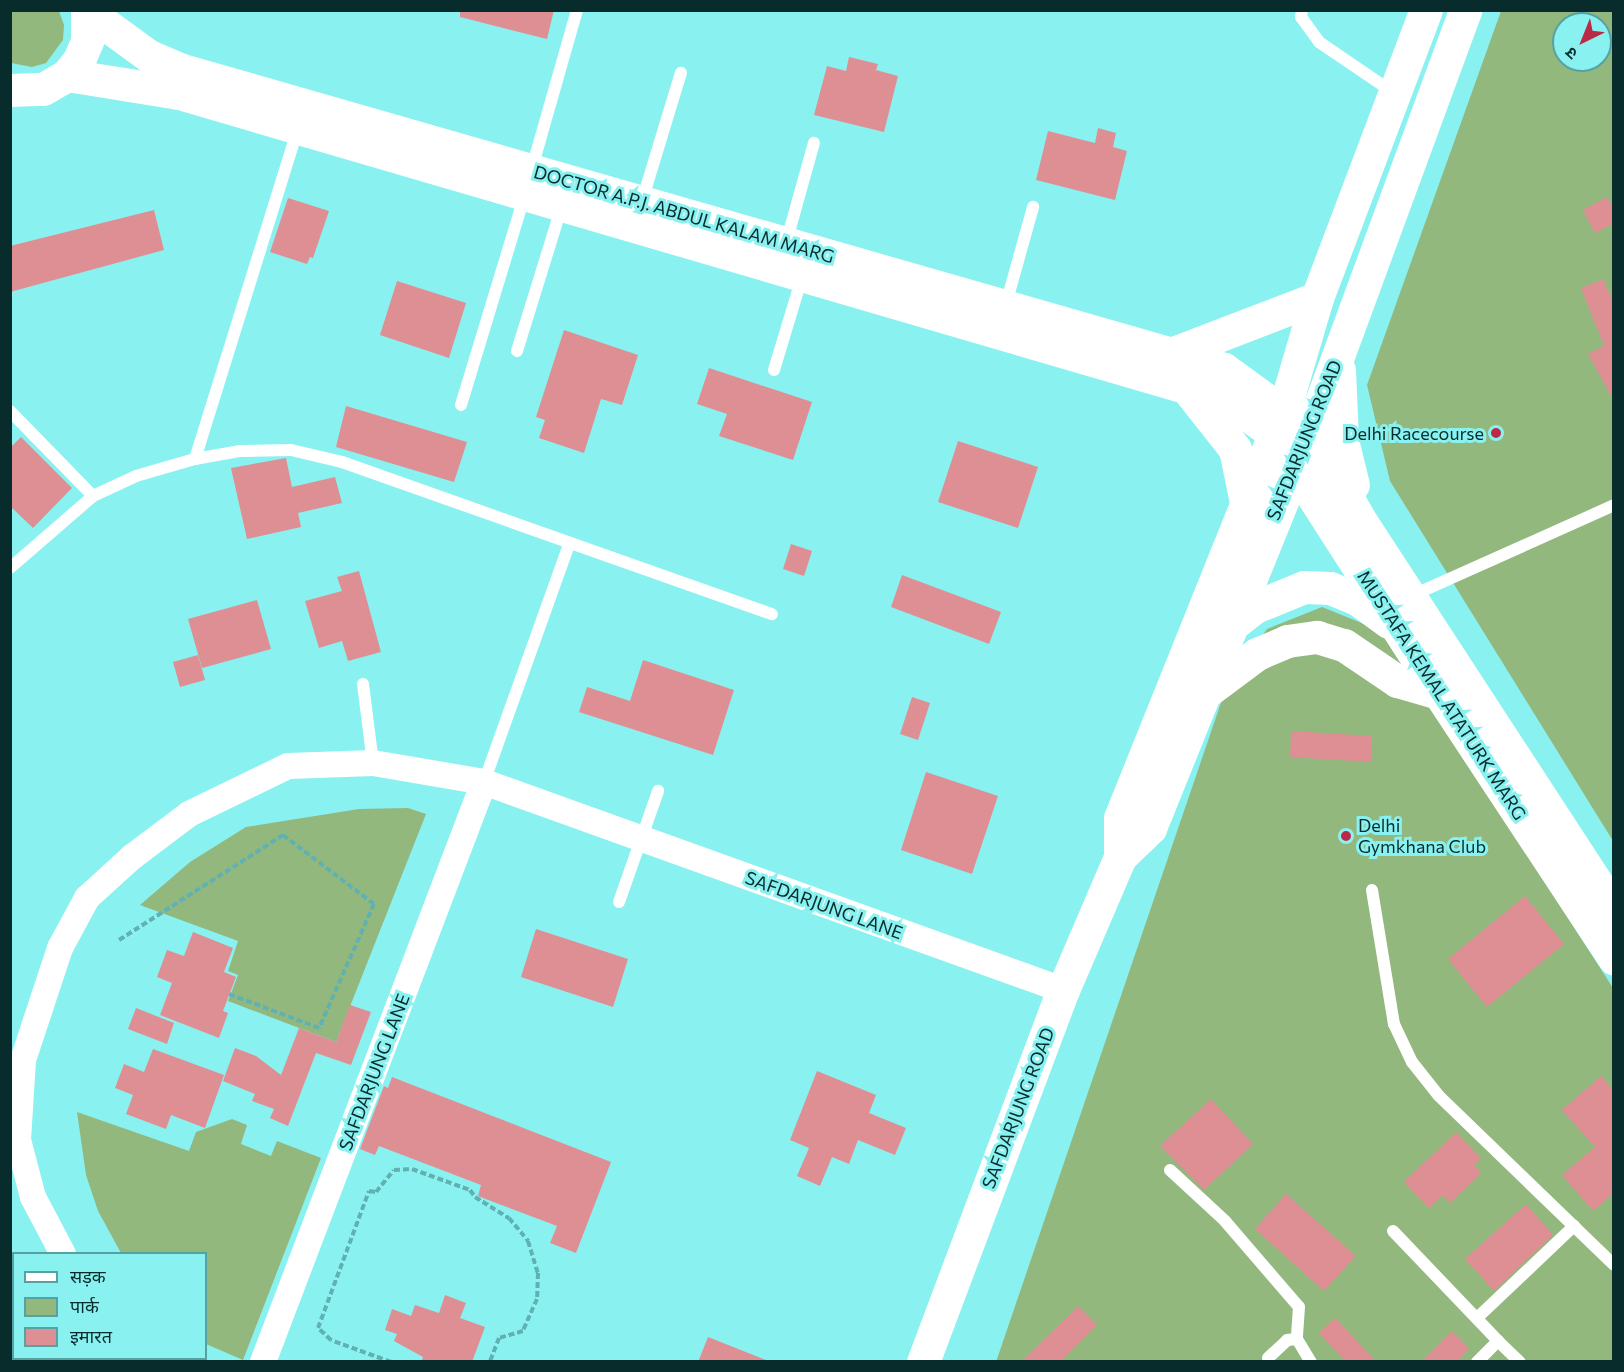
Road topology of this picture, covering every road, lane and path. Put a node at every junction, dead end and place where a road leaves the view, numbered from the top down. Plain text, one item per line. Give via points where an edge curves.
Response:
1 (577, 10) edge
2 (1302, 10) edge
3 (1426, 10) edge
4 (1465, 10) edge
5 (87, 11) edge
6 (681, 73) dead end
7 (67, 75) junction
8 (10, 90) edge
9 (1395, 93) junction
10 (298, 128) junction
11 (814, 143) dead end
12 (528, 182) junction
13 (642, 202) junction
14 (562, 205) junction
15 (1033, 207) dead end
16 (786, 243) junction
17 (803, 275) junction
18 (1317, 298) junction
19 (1005, 306) junction
20 (517, 351) dead end
21 (1117, 353) junction
22 (1171, 354) junction
23 (1338, 356) junction
24 (774, 370) dead end
25 (1186, 387) junction
26 (461, 405) dead end
27 (10, 411) edge
28 (1278, 421) junction
29 (1310, 432) junction
30 (195, 459) junction
31 (1296, 461) junction
32 (93, 496) junction
33 (1246, 502) junction
34 (1614, 505) edge
35 (1360, 520) junction
36 (569, 544) junction
37 (10, 568) edge
38 (1410, 597) junction
39 (772, 614) dead end
40 (1228, 628) junction
41 (1400, 630) junction
42 (363, 684) dead end
43 (1438, 693) junction
44 (1202, 695) junction
45 (373, 763) junction
46 (484, 782) junction
47 (658, 791) dead end
48 (641, 839) junction
49 (1120, 858) junction
50 (1372, 890) dead end
51 (619, 902) dead end
52 (1614, 909) edge
53 (119, 940) dead end
54 (1614, 957) edge
55 (1063, 990) junction
56 (229, 994) dead end
57 (1170, 1170) dead end
58 (1574, 1226) junction
59 (1393, 1232) dead end
60 (62, 1252) edge
61 (1614, 1264) edge
62 (1477, 1318) junction
63 (1297, 1339) junction
64 (1498, 1341) junction
65 (1268, 1358) dead end
66 (263, 1362) edge
67 (391, 1362) edge
68 (490, 1362) edge
69 (923, 1362) edge
70 (1311, 1362) edge
71 (1477, 1362) edge
72 (1520, 1362) edge

1 - 12 lane
2 - 9 lane via 1301,17 1319,42
3 - 9 main road, SAFDARJUNG ROAD
4 - 23 main road, SAFDARJUNG ROAD
5 - 7 main road via 87,41
5 - 12 main road, DOCTOR A.P.J. ABDUL KALAM MARG via 149,56 179,69
6 - 13 lane
7 - 8 main road via 43,89
7 - 10 main road, DOCTOR A.P.J. ABDUL KALAM MARG via 179,93
9 - 18 main road, SAFDARJUNG ROAD
10 - 12 main road, DOCTOR A.P.J. ABDUL KALAM MARG
10 - 30 lane
11 - 16 lane
12 - 13 main road, DOCTOR A.P.J. ABDUL KALAM MARG
12 - 14 main road, DOCTOR A.P.J. ABDUL KALAM MARG
12 - 26 lane
13 - 16 main road, DOCTOR A.P.J. ABDUL KALAM MARG
14 - 17 main road, DOCTOR A.P.J. ABDUL KALAM MARG
14 - 20 lane
15 - 19 lane
16 - 19 main road, DOCTOR A.P.J. ABDUL KALAM MARG
17 - 21 main road, DOCTOR A.P.J. ABDUL KALAM MARG
17 - 24 lane
18 - 22 main road
18 - 28 main road, SAFDARJUNG ROAD
19 - 21 main road, DOCTOR A.P.J. ABDUL KALAM MARG
21 - 22 main road, DOCTOR A.P.J. ABDUL KALAM MARG
21 - 25 main road, DOCTOR A.P.J. ABDUL KALAM MARG
22 - 28 main road, DOCTOR A.P.J. ABDUL KALAM MARG via 1224,369
23 - 29 main road, SAFDARJUNG ROAD
23 - 35 main road via 1342,440
25 - 28 main road, DOCTOR A.P.J. ABDUL KALAM MARG
25 - 33 main road via 1235,449
27 - 32 lane
28 - 29 main road, MUSTAFA KEMAL ATATURK MARG
28 - 31 main road, MUSTAFA KEMAL ATATURK MARG
28 - 33 main road, SAFDARJUNG ROAD
29 - 31 main road, SAFDARJUNG ROAD
29 - 35 main road, MUSTAFA KEMAL ATATURK MARG
30 - 32 lane via 136,476
30 - 36 lane via 240,451 291,450 342,462
31 - 40 main road, SAFDARJUNG ROAD
31 - 41 main road, MUSTAFA KEMAL ATATURK MARG via 1312,495
32 - 37 lane
33 - 49 main road, SAFDARJUNG ROAD via 1120,818
34 - 38 lane
35 - 38 main road, MUSTAFA KEMAL ATATURK MARG
36 - 39 lane
36 - 46 lane, SAFDARJUNG LANE
38 - 52 main road, MUSTAFA KEMAL ATATURK MARG
40 - 41 main road via 1255,607 1304,587 1330,588 1357,599
40 - 44 main road, SAFDARJUNG ROAD
41 - 43 main road, MUSTAFA KEMAL ATATURK MARG
42 - 45 lane
43 - 44 main road via 1397,681 1344,645 1317,637 1287,641 1257,654
43 - 54 main road, MUSTAFA KEMAL ATATURK MARG
44 - 49 main road, SAFDARJUNG ROAD via 1150,828
45 - 46 street, SAFDARJUNG LANE
45 - 60 street, SAFDARJUNG LANE via 288,766 189,814 87,898 60,948 23,1060 18,1140 33,1197
46 - 48 street, SAFDARJUNG LANE
46 - 66 street, SAFDARJUNG LANE
47 - 48 lane
48 - 51 lane
48 - 55 street, SAFDARJUNG LANE
49 - 55 main road, SAFDARJUNG ROAD
50 - 58 lane via 1394,1024 1412,1062 1439,1096
53 - 56 path via 283,835 374,904 319,1028
55 - 69 main road, SAFDARJUNG ROAD
57 - 63 lane via 1225,1221 1285,1288 1299,1307
58 - 61 lane
58 - 62 lane
59 - 62 lane
62 - 64 lane
63 - 65 lane via 1287,1340
63 - 70 lane
64 - 71 lane
64 - 72 lane
67 - 68 path via 331,1340 318,1328 369,1191 376,1192 394,1170 412,1169 470,1190 509,1218 528,1241 537,1273 537,1299 523,1331 499,1338

